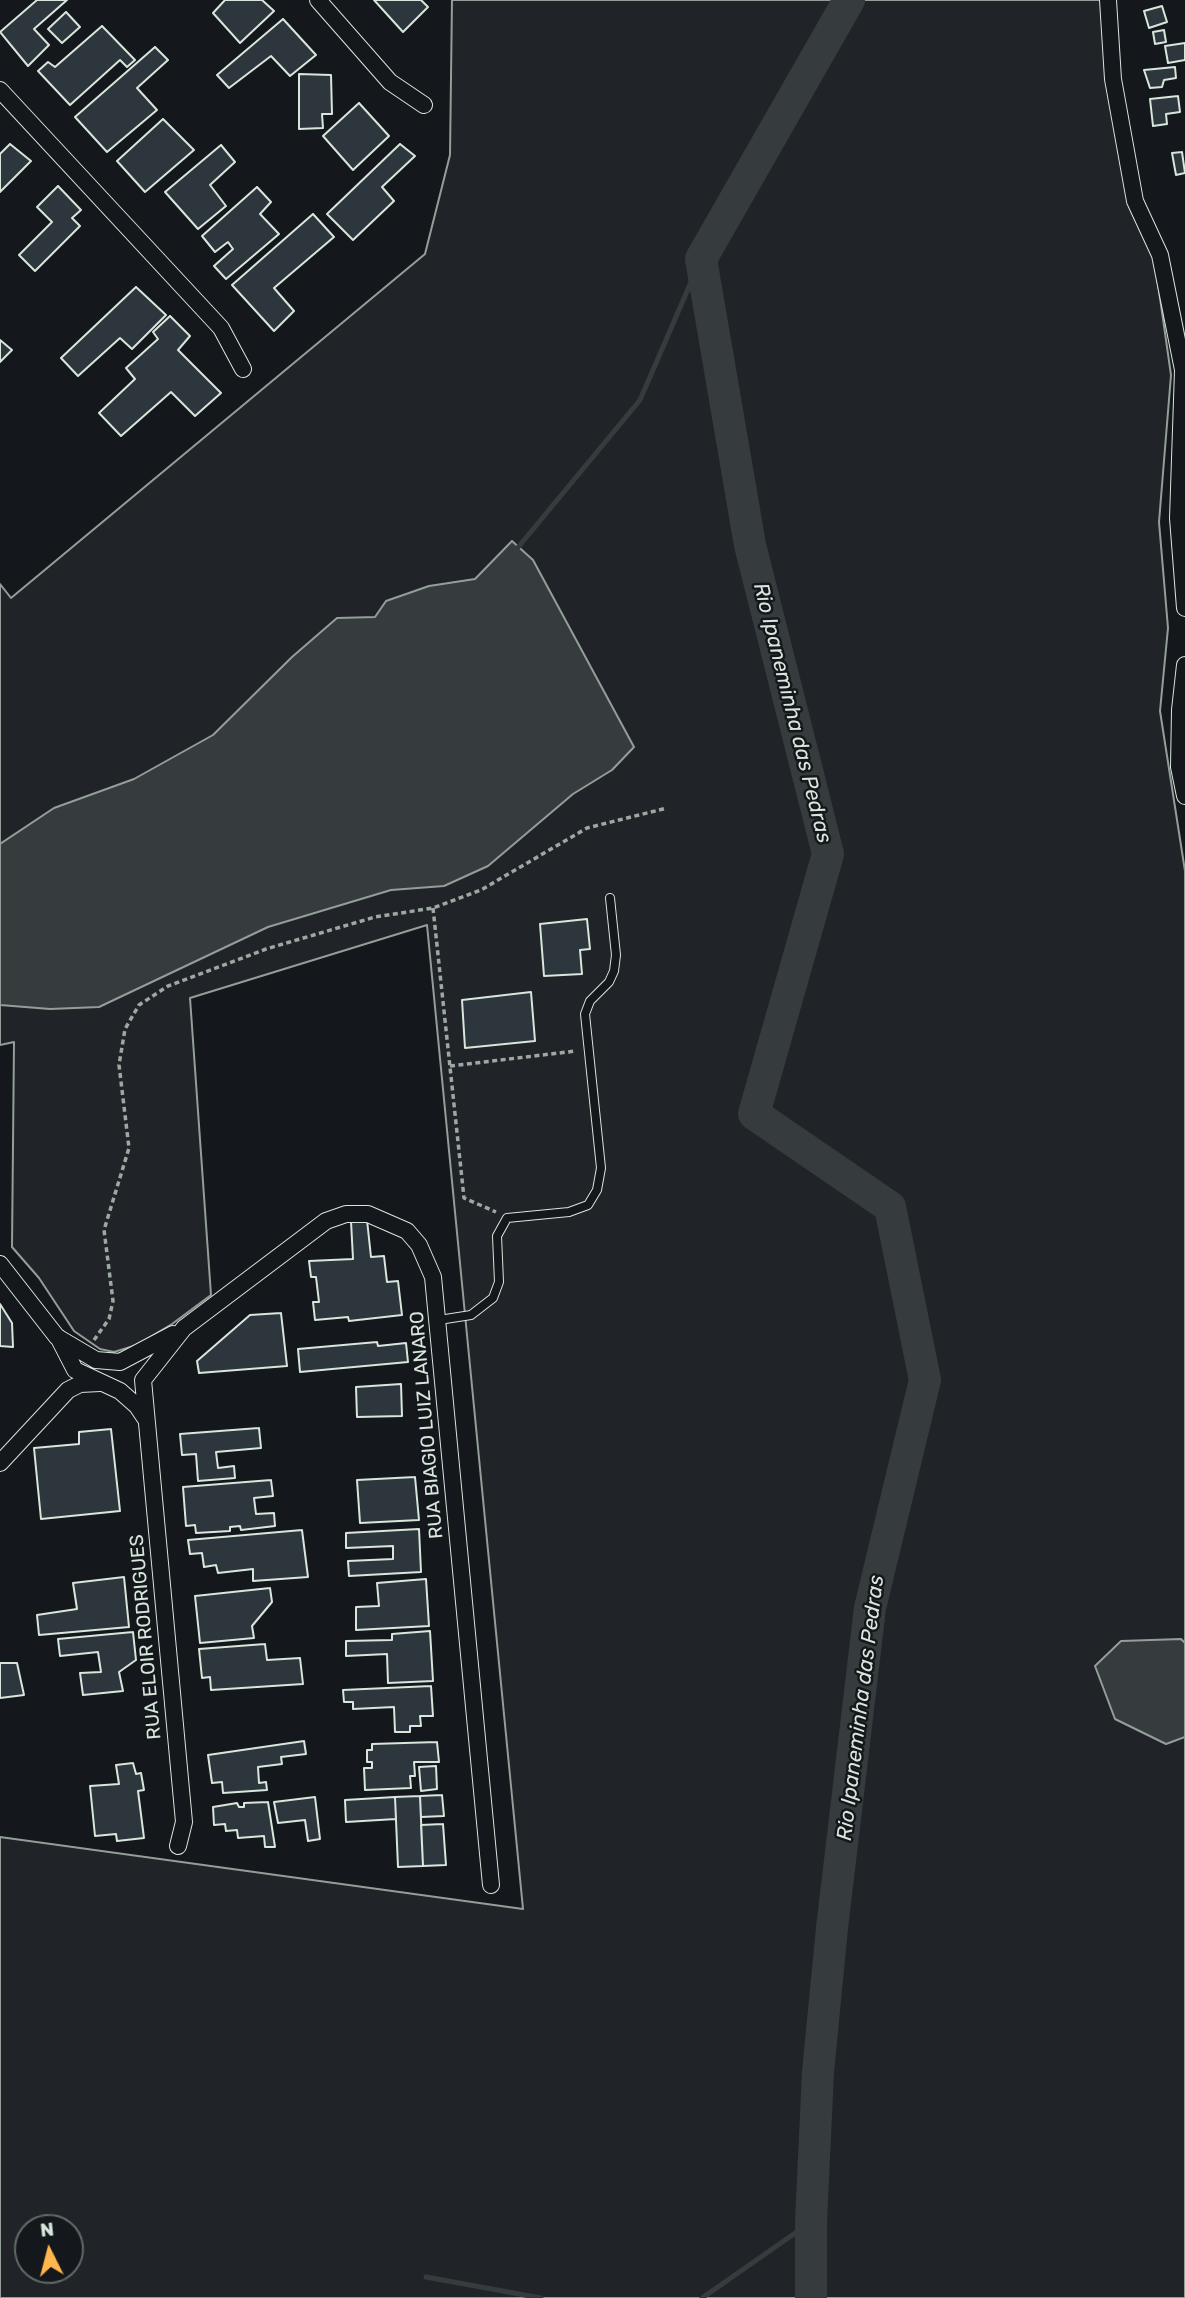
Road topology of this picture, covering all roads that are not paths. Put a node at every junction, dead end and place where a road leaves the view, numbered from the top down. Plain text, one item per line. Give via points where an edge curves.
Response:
1 (318, 0) edge
2 (1108, 0) edge
3 (0, 90) edge
4 (424, 105) dead end
5 (243, 369) dead end
6 (1185, 607) edge
7 (1185, 666) edge
8 (1185, 796) edge
9 (610, 898) dead end
10 (0, 1264) edge
11 (439, 1320) junction
12 (184, 1328) junction
13 (71, 1352) junction
14 (120, 1362) junction
15 (143, 1380) junction
16 (100, 1383) junction
17 (120, 1391) junction
18 (48, 1408) junction
19 (147, 1424) junction
20 (0, 1463) edge
21 (178, 1846) dead end
22 (491, 1885) dead end

1 - 4 street via 390,82
2 - 6 street via 1113,79 1135,201 1160,255 1183,369 1178,518
3 - 5 street via 221,328
7 - 8 street via 1179,767
9 - 11 lane via 616,955 609,982 590,1001 585,1014 601,1168 597,1190 588,1205 569,1212 507,1218 497,1236 499,1282 493,1298 471,1315
10 - 13 street
11 - 12 street, RUA BIAGIO LUIZ LANARO via 433,1277 413,1238 368,1214 346,1214 326,1221
11 - 22 street, RUA BIAGIO LUIZ LANARO
12 - 14 street, RUA BIAGIO LUIZ LANARO
12 - 15 street, RUA BIAGIO LUIZ LANARO
13 - 14 street
13 - 16 street via 75,1370
13 - 18 street
14 - 15 street via 134,1362 142,1370
14 - 17 street via 111,1379
15 - 17 street via 136,1390
15 - 19 street, RUA ELOIR RODRIGUES
16 - 17 street
16 - 18 street via 80,1384
17 - 19 street via 137,1406
18 - 20 street
19 - 21 street, RUA ELOIR RODRIGUES via 184,1822

